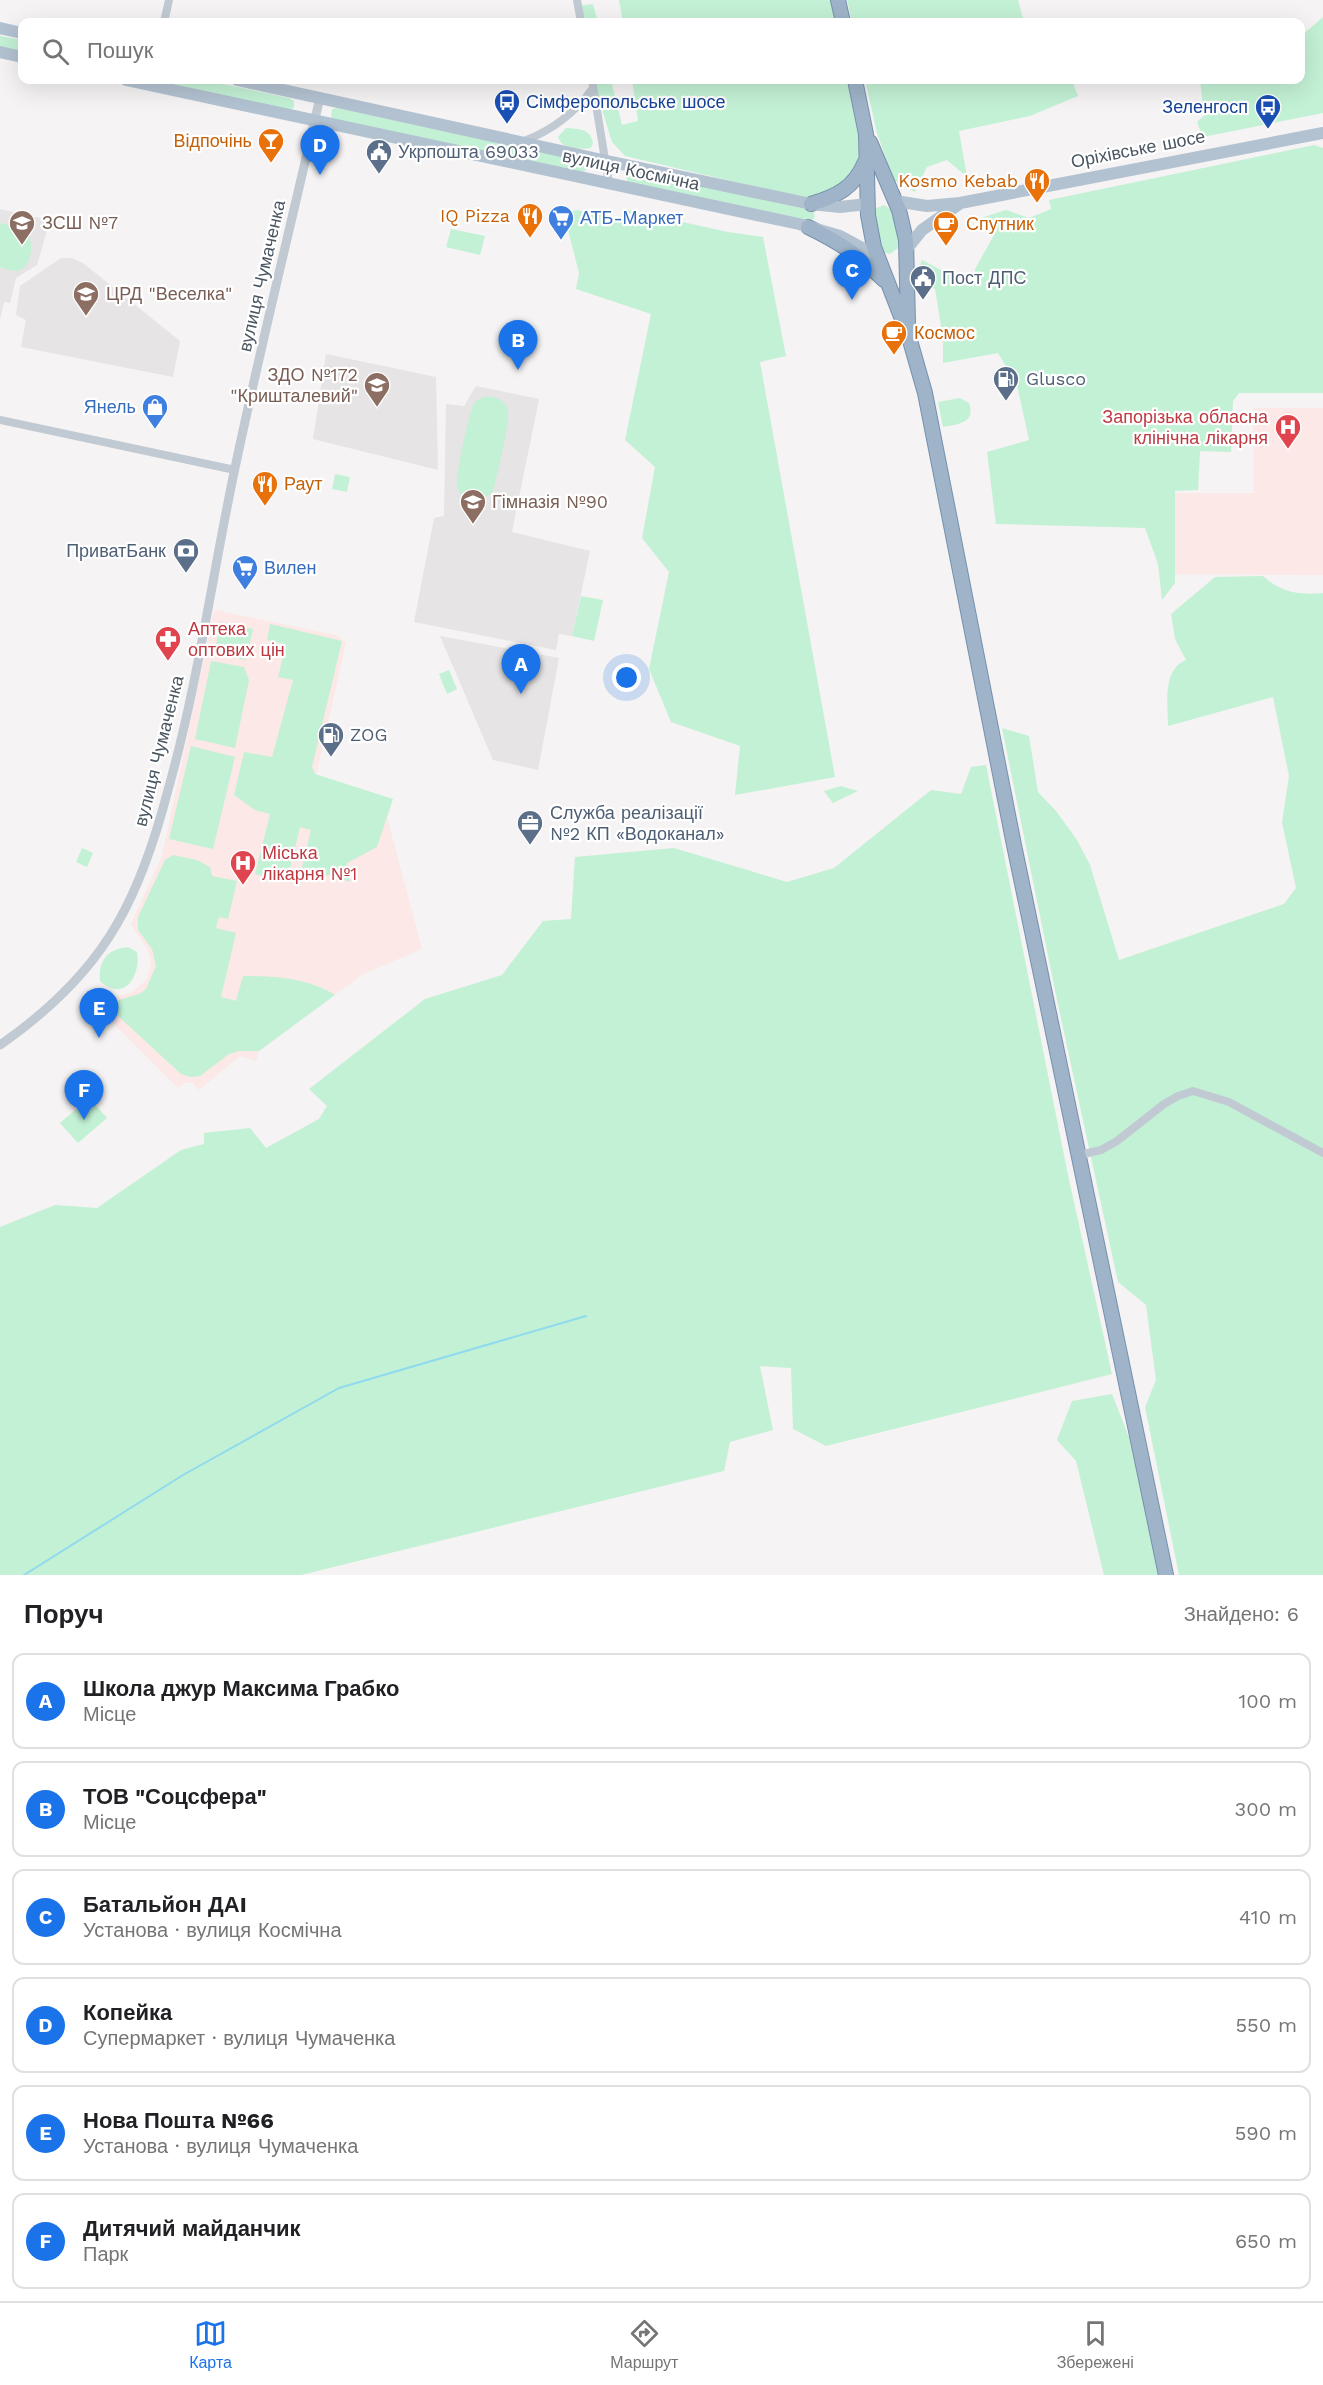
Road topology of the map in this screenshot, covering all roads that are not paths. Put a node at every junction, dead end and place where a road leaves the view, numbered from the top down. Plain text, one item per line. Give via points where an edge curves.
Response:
1 (169, 0) edge
2 (577, 0) edge
3 (838, 0) edge
4 (165, 18) edge
5 (580, 18) edge
6 (842, 18) edge
7 (0, 28) edge
8 (18, 32) edge
9 (0, 52) edge
10 (18, 56) edge
11 (159, 84) edge
12 (257, 84) edge
13 (592, 84) edge
14 (856, 84) edge
15 (320, 97) junction
16 (314, 120) junction
17 (1323, 133) edge
18 (866, 134) junction
19 (524, 142) junction
20 (867, 158) junction
21 (606, 161) junction
22 (609, 184) junction
23 (895, 201) junction
24 (960, 202) junction
25 (812, 204) junction
26 (867, 204) junction
27 (808, 227) junction
28 (906, 250) junction
29 (878, 256) junction
30 (890, 286) junction
31 (909, 337) junction
32 (0, 420) edge
33 (235, 470) junction
34 (0, 1045) edge
35 (1323, 1153) edge
36 (1079, 1155) junction
37 (1166, 1575) edge

1 - 4 street
2 - 5 street
3 - 6 highway
7 - 8 main road
9 - 10 main road
11 - 16 main road, вулиця Космічна
12 - 15 main road, вулиця Космічна
13 - 19 street via 567,117
13 - 21 street
14 - 18 highway
15 - 16 street, вулиця Чумаченка
15 - 19 main road, вулиця Космічна
16 - 22 main road, вулиця Космічна
16 - 33 street, вулиця Чумаченка
17 - 24 main road, Оріхівське шосе
18 - 20 highway
18 - 23 highway
19 - 21 main road, вулиця Космічна
20 - 25 highway via 849,187
20 - 26 highway
21 - 22 street
21 - 25 main road, вулиця Космічна
22 - 27 main road, вулиця Космічна
23 - 24 main road, Оріхівське шосе via 927,206
23 - 26 highway via 880,199
23 - 28 highway
24 - 28 main road, Оріхівське шосе via 922,230
25 - 26 main road, вулиця Космічна
26 - 29 highway
27 - 29 main road, вулиця Космічна via 840,236
27 - 30 highway via 861,257
28 - 29 highway via 893,259
28 - 31 highway
29 - 30 highway
30 - 31 highway
31 - 36 highway via 925,393
32 - 33 street
33 - 34 street, вулиця Чумаченка via 185,729 145,864 117,924 81,976 24,1029
35 - 36 street via 1229,1102 1193,1091 1164,1104 1101,1150
36 - 37 highway

